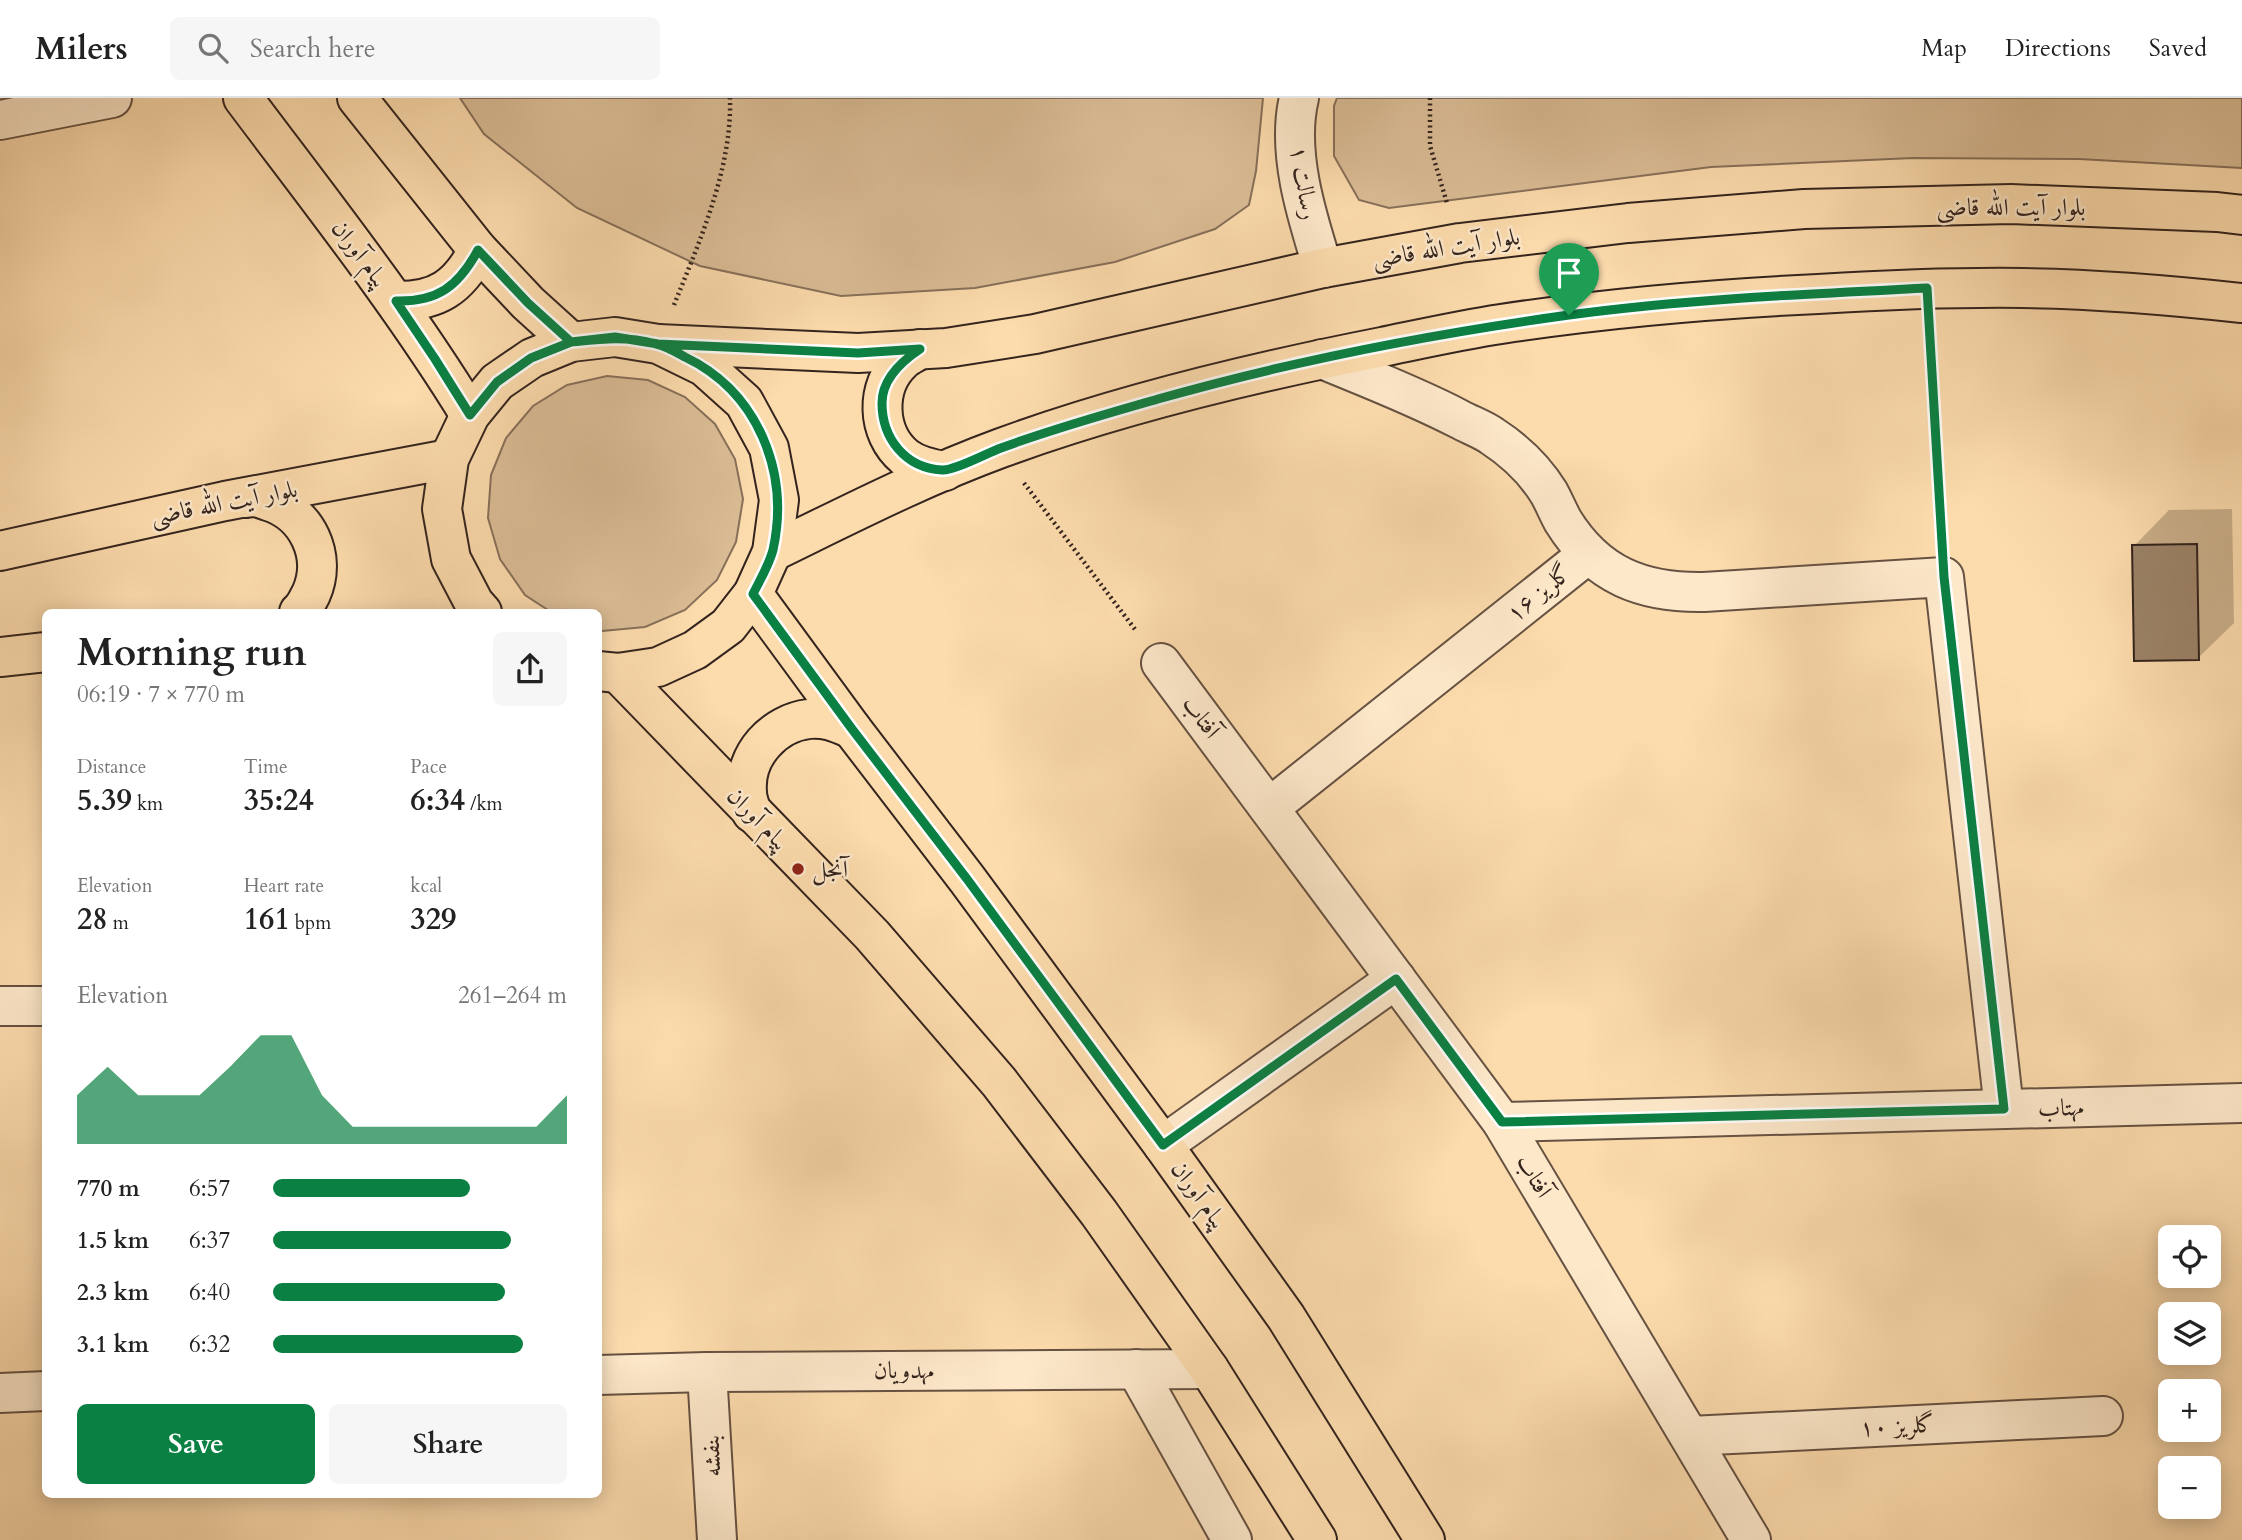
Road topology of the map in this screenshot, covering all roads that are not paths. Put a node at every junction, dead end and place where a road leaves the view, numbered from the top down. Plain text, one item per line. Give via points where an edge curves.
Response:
1 (111, 98) edge
2 (243, 98) edge
3 (357, 98) edge
4 (1299, 98) edge
5 (0, 120) edge
6 (2242, 215) edge
7 (478, 250) junction
8 (1323, 268) junction
9 (396, 301) junction
10 (2242, 303) edge
11 (571, 342) junction
12 (658, 344) junction
13 (920, 349) junction
14 (1322, 359) junction
15 (470, 415) junction
16 (449, 459) junction
17 (945, 471) junction
18 (225, 501) junction
19 (0, 551) edge
20 (772, 551) junction
21 (1588, 554) junction
22 (753, 594) junction
23 (304, 609) edge
24 (479, 609) edge
25 (42, 652) edge
26 (0, 657) edge
27 (1161, 663) road end
28 (608, 672) edge
29 (852, 729) junction
30 (1269, 808) junction
31 (752, 813) junction
32 (1396, 979) junction
33 (0, 1006) edge
34 (42, 1006) edge
35 (2242, 1103) edge
36 (2004, 1109) junction
37 (1502, 1122) junction
38 (1163, 1145) junction
39 (1209, 1368) junction
40 (1136, 1369) junction
41 (707, 1372) junction
42 (602, 1375) edge
43 (42, 1391) edge
44 (0, 1393) edge
45 (2104, 1416) dead end
46 (1690, 1436) junction
47 (717, 1540) edge
48 (1232, 1540) edge
49 (1317, 1540) edge
50 (1425, 1540) edge
51 (1751, 1540) edge

1 - 5 street
2 - 9 main road, پیام آوران
3 - 7 main road
4 - 8 street, رسالت ۱ via 1295,115 1298,165 1306,215
6 - 8 main road, بلوار آیت ‌الله قاضی via 2011,204 1804,209 1460,243
7 - 9 main road via 454,284 416,301
7 - 11 main road
8 - 13 main road, بلوار آیت ‌الله قاضی via 1035,334
9 - 15 main road, پیام آوران
10 - 14 main road via 2023,288 1752,297 1639,305 1499,324
11 - 12 main road via 615,337
11 - 15 main road via 531,358 497,382
12 - 13 main road, بلوار آیت ‌الله قاضی via 858,353
12 - 20 main road via 705,367 744,402 769,448 779,500
13 - 17 main road via 902,361 889,379 882,399 883,421 890,440 905,457
14 - 17 main road via 1160,399 999,449
14 - 21 street via 1492,435 1535,472
15 - 16 main road
16 - 18 main road, بلوار آیت ‌الله قاضی
16 - 24 main road via 442,509 451,559
17 - 20 main road
18 - 19 main road, بلوار آیت ‌الله قاضی
18 - 23 main road via 254,496 283,505 305,525 317,552 316,582
20 - 22 main road
21 - 30 street, گلریز ۱۶
21 - 36 street, گلریز ۱۶ via 1639,585 1673,592 1944,577
22 - 28 main road via 728,626 695,650 658,667
22 - 29 main road, پیام آوران
25 - 26 main road
27 - 30 street, آفتاب
28 - 31 main road, پیام آوران
29 - 31 main road via 811,719 790,723 771,734 757,750 749,771
29 - 38 main road, پیام آوران
30 - 32 street, آفتاب
31 - 39 main road, پیام آوران via 872,935 999,1082 1100,1213
32 - 37 street, آفتاب
32 - 38 street
33 - 34 street
35 - 36 street, مهتاب
36 - 37 street, مهتاب
37 - 46 street, آفتاب
38 - 50 main road, پیام آوران via 1286,1317
39 - 40 street, مهدویان
39 - 49 main road, پیام آوران
40 - 41 street, مهدویان
40 - 48 street
41 - 42 street, مهدویان
41 - 47 street, بنفشه
43 - 44 street
45 - 46 street, گلریز ۱۰
46 - 51 street, آفتاب

